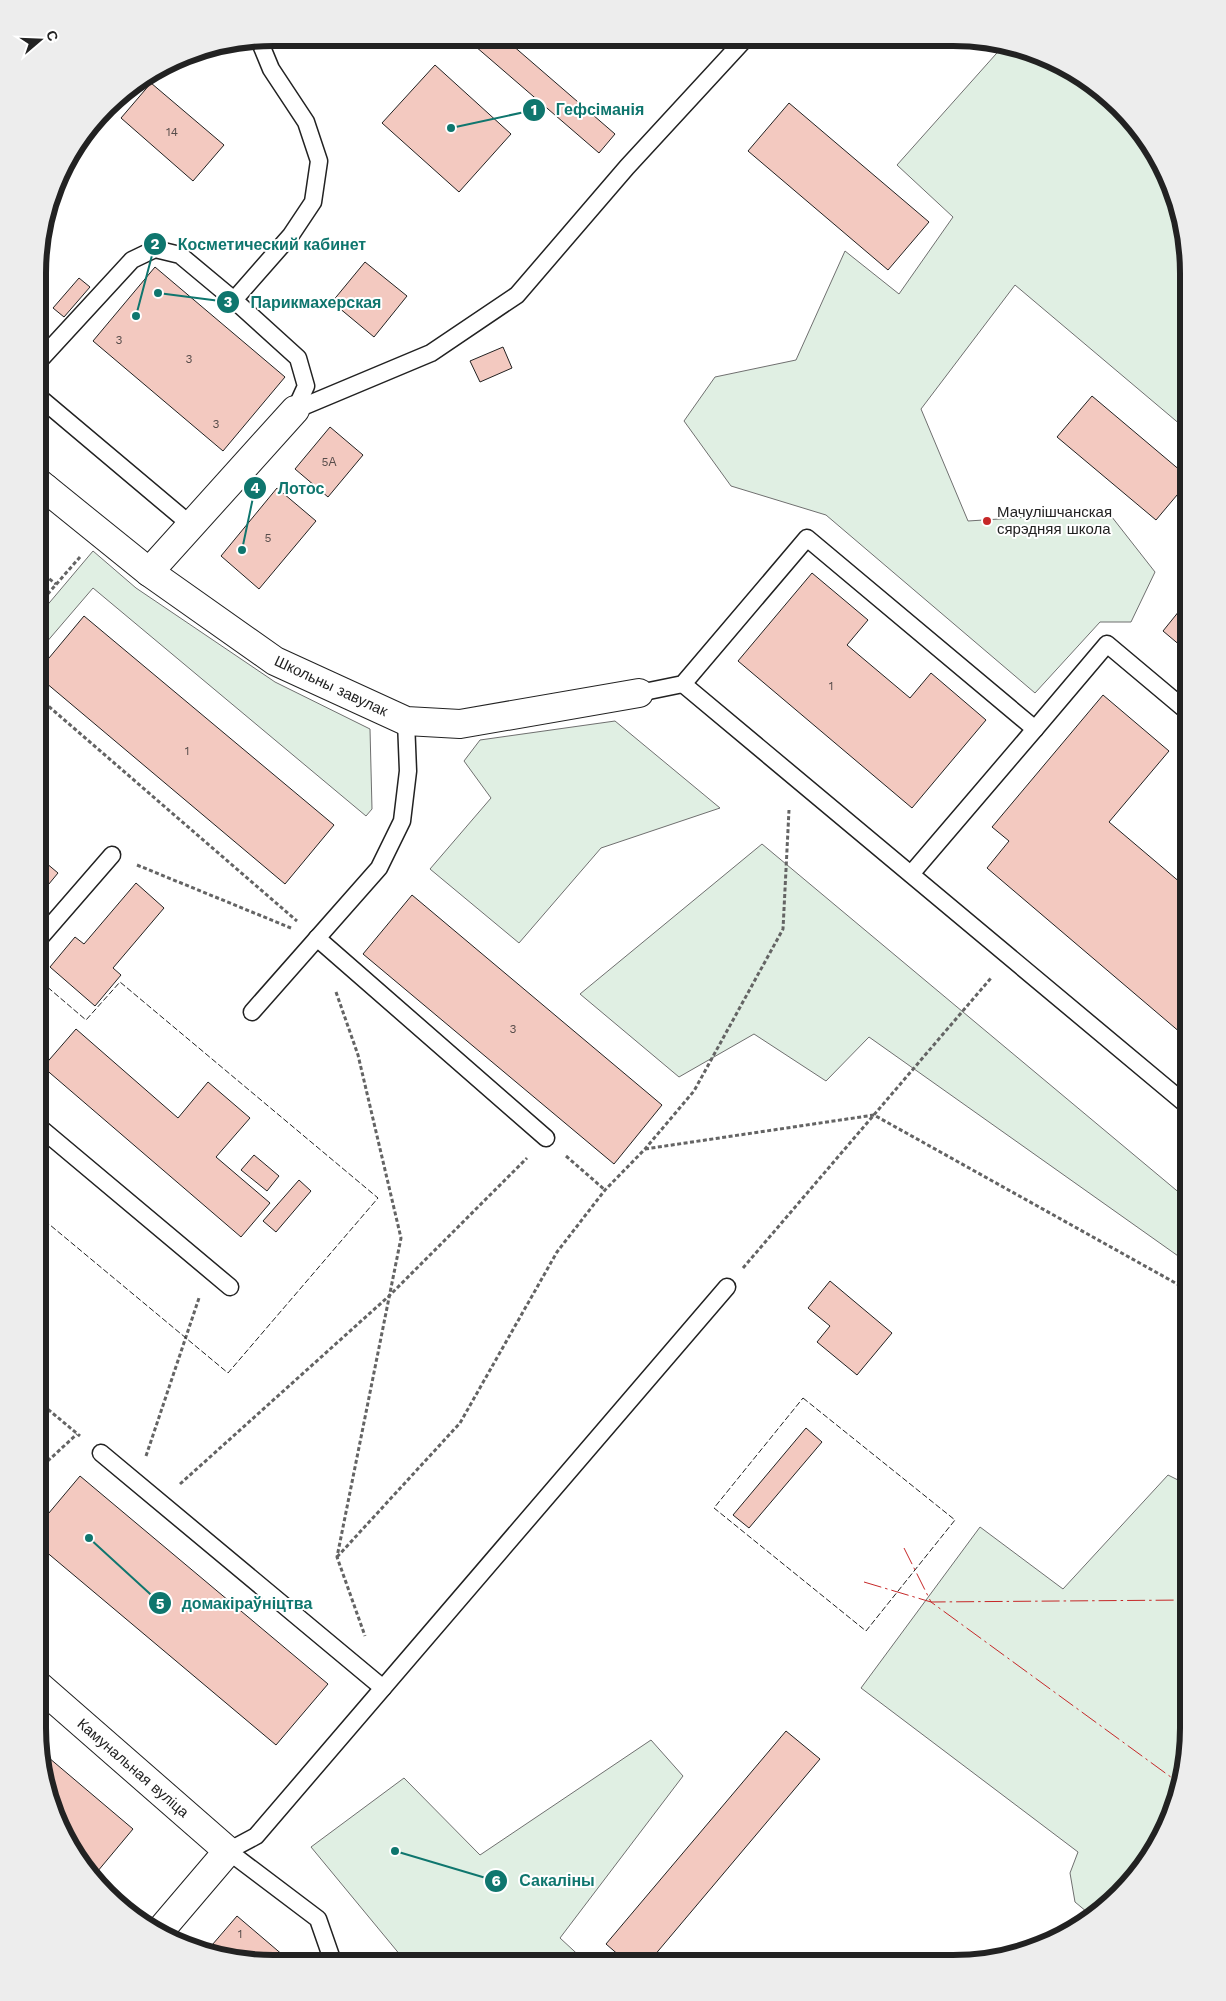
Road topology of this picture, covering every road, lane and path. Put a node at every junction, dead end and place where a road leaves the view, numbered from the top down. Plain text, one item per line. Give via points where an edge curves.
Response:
1 (739, 46) edge
2 (262, 47) edge
3 (234, 300) junction
4 (46, 353) edge
5 (46, 403) edge
6 (295, 410) junction
7 (46, 493) edge
8 (192, 525) junction
9 (102, 533) junction
10 (149, 572) junction
11 (46, 576) edge
12 (56, 584) junction
13 (46, 596) edge
14 (683, 684) junction
15 (639, 694) joint
16 (46, 704) edge
17 (1180, 705) edge
18 (406, 721) junction
19 (1035, 729) junction
20 (791, 774) junction
21 (112, 855) joint
22 (911, 874) junction
23 (46, 930) edge
24 (317, 938) junction
25 (1009, 957) junction
26 (252, 1012) dead end
27 (1180, 1099) edge
28 (874, 1115) junction
29 (46, 1133) edge
30 (546, 1138) junction
31 (645, 1149) junction
32 (605, 1190) junction
33 (209, 1270) junction
34 (1180, 1286) edge
35 (230, 1287) dead end
36 (727, 1287) joint
37 (389, 1296) junction
38 (46, 1408) edge
39 (77, 1434) junction
40 (101, 1453) joint
41 (46, 1463) edge
42 (136, 1482) junction
43 (160, 1502) junction
44 (337, 1557) junction
45 (366, 1641) dead end
46 (383, 1688) junction
47 (46, 1693) edge
48 (228, 1851) junction
49 (164, 1926) edge
50 (331, 1955) edge

1 - 6 lane via 627,167 516,295 431,353
2 - 3 lane via 271,69 306,122 319,161 314,202 291,235
3 - 4 lane via 180,256 155,249 132,260
3 - 6 lane via 298,358 306,386
5 - 8 lane
6 - 8 street
7 - 9 street, Школьны завулак
8 - 10 street
9 - 10 street, Школьны завулак
9 - 12 path
10 - 18 street, Школьны завулак via 275,661
11 - 12 path
12 - 13 path
14 - 15 lane
14 - 19 lane via 807,538
14 - 20 lane
15 - 18 street, Школьны завулак via 460,724
16 - 24 path
17 - 19 lane via 1107,644
18 - 24 lane via 408,772 402,820 379,868
19 - 22 lane
20 - 22 lane
20 - 31 path via 783,929 694,1091
21 - 23 lane
21 - 24 path
22 - 25 lane
24 - 26 lane
24 - 30 lane
24 - 37 path via 358,1055 401,1238
25 - 27 lane
25 - 28 path
28 - 31 path
28 - 34 path
28 - 36 path
29 - 33 lane
30 - 32 path
30 - 37 path
31 - 32 path
32 - 44 path via 557,1252 460,1423
33 - 35 lane
33 - 42 path
36 - 46 lane
37 - 43 path
37 - 44 path
38 - 39 path
39 - 40 path
39 - 41 path
40 - 42 lane
42 - 43 lane
43 - 46 lane
44 - 45 path
46 - 48 lane via 256,1836
47 - 48 street, Камунальная вуліца
48 - 49 street
48 - 50 lane via 318,1919

